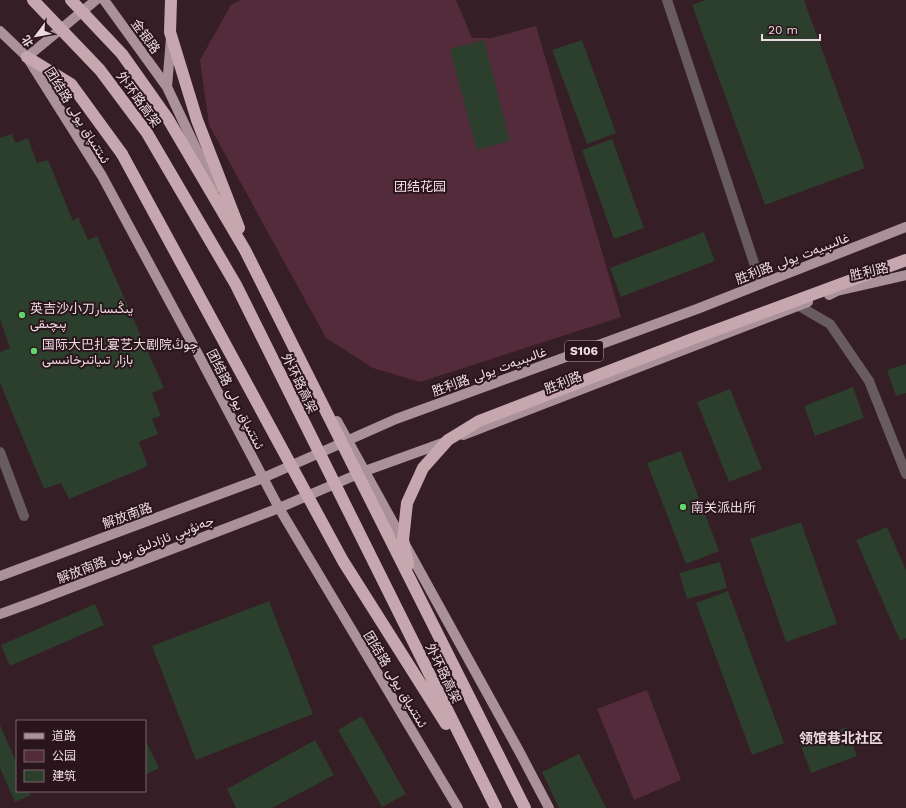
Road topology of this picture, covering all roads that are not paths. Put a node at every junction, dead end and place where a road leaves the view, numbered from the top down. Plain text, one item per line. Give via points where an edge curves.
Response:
1 (33, 0) edge
2 (71, 0) edge
3 (96, 0) edge
4 (104, 0) edge
5 (172, 0) edge
6 (667, 0) edge
7 (0, 31) edge
8 (27, 57) junction
9 (167, 87) junction
10 (906, 227) edge
11 (906, 260) edge
12 (256, 272) junction
13 (906, 275) edge
14 (761, 284) junction
15 (799, 306) junction
16 (348, 441) junction
17 (0, 452) edge
18 (365, 471) junction
19 (906, 474) edge
20 (263, 478) junction
21 (279, 508) junction
22 (24, 516) dead end
23 (0, 576) edge
24 (426, 610) junction
25 (0, 614) edge
26 (482, 780) junction
27 (458, 808) edge
28 (496, 808) edge
29 (525, 808) edge
30 (549, 808) edge

1 - 26 highway, 外环路高架, bridge via 100,70 147,133 236,285
2 - 12 highway, 外环路高架, bridge via 122,54 168,119
3 - 8 main road
4 - 9 main road, 金银路
5 - 9 main road
5 - 12 highway, bridge via 170,32 197,120
6 - 14 street
7 - 8 main road
8 - 20 main road, 团结路 ئىتتىپاق يولى via 102,176
8 - 26 highway, bridge via 71,84 122,154 343,562
9 - 16 main road via 264,294
10 - 14 main road, 胜利路 غالىبىيەت يولى / S106
11 - 24 highway, bridge via 479,421 448,440 423,468 408,502 403,540 410,576
12 - 24 highway, 外环路高架, bridge
13 - 15 main road, 胜利路 / S106 via 837,291
14 - 16 main road, 胜利路 غالىبىيەت يولى / S106 via 396,419
15 - 18 main road, 胜利路 / S106
15 - 19 street via 830,324 869,381
16 - 18 main road
16 - 20 main road, 胜利路 غالىبىيەت يولى / S106
17 - 22 street
18 - 21 main road, 胜利路 / S106
18 - 30 main road
20 - 21 main road, 团结路 ئىتتىپاق يولى
20 - 23 main road, 解放南路
21 - 25 main road, 解放南路 جەنۇبىي ئازادلىق يولى
21 - 27 main road, 团结路 ئىتتىپاق يولى
24 - 29 highway, 外环路高架, bridge
26 - 28 highway, 外环路高架, bridge

